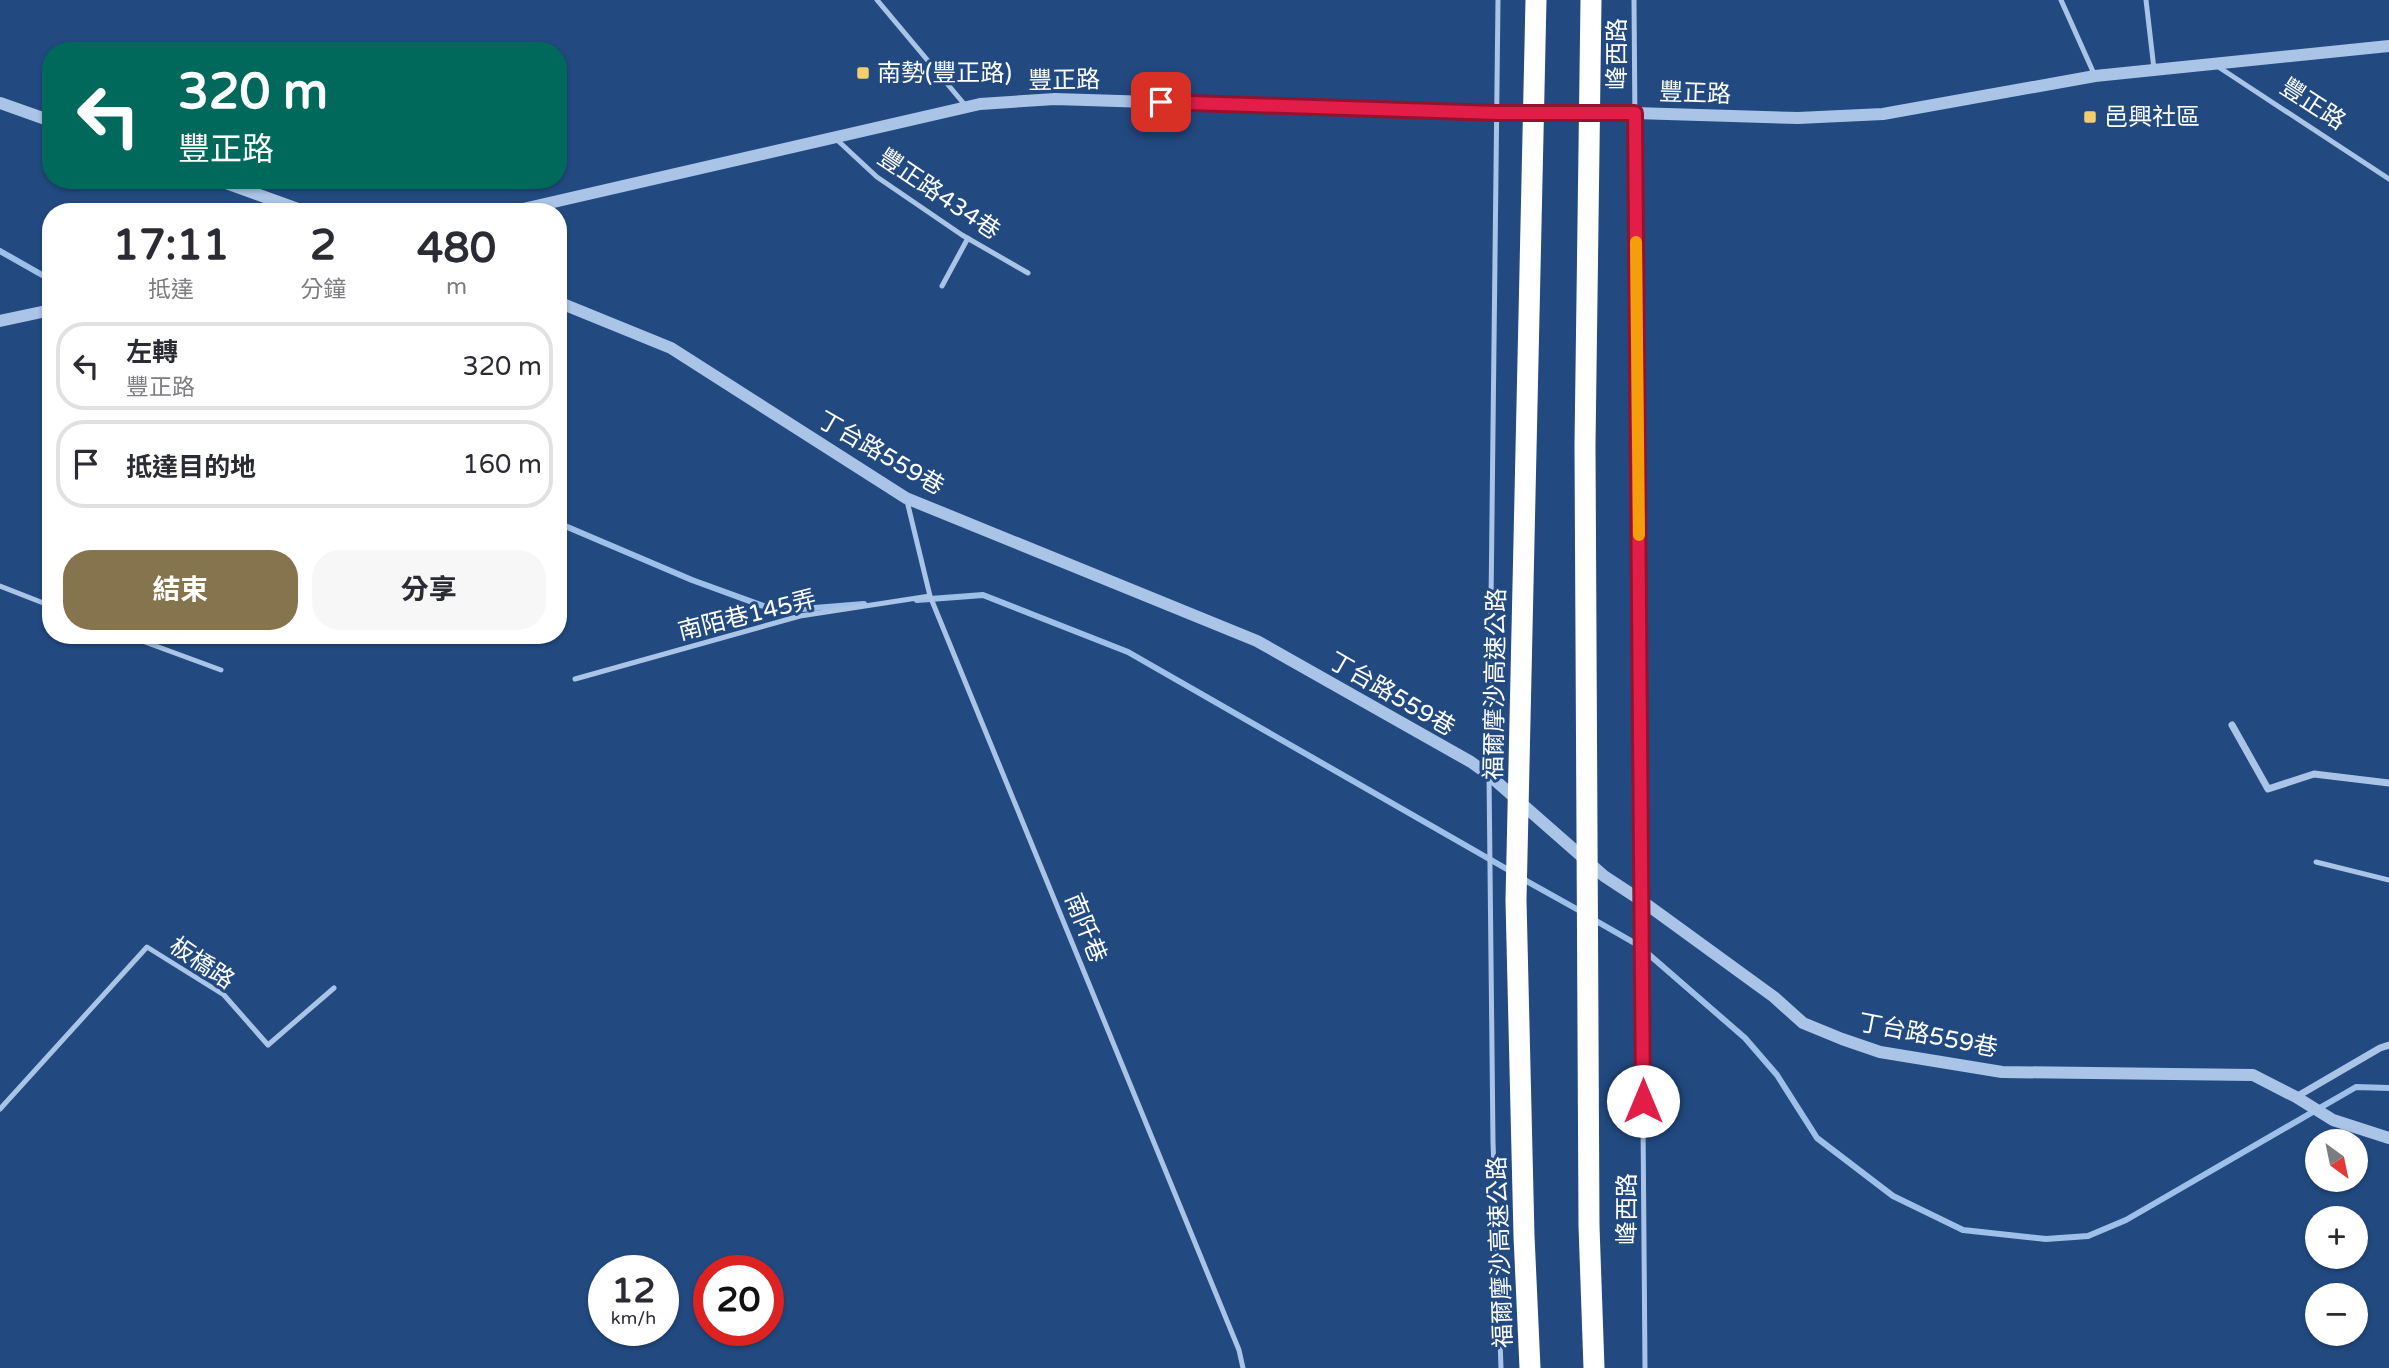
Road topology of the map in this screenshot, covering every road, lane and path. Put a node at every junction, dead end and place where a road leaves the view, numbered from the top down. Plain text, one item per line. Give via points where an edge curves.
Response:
1 (877, 0) edge
2 (1498, 0) edge
3 (1536, 0) edge
4 (1591, 0) edge
5 (1634, 0) edge
6 (2062, 0) edge
7 (2146, 0) edge
8 (2389, 46) edge
9 (2214, 65) junction
10 (2154, 69) junction
11 (2095, 76) junction
12 (0, 103) edge
13 (967, 108) junction
14 (1497, 113) junction
15 (1635, 113) junction
16 (42, 118) edge
17 (835, 138) junction
18 (2389, 179) edge
19 (243, 189) edge
20 (281, 203) edge
21 (550, 203) edge
22 (968, 239) junction
23 (1028, 273) dead end
24 (942, 286) dead end
25 (567, 306) edge
26 (42, 312) edge
27 (0, 321) edge
28 (906, 498) junction
29 (0, 586) edge
30 (930, 597) junction
31 (42, 602) edge
32 (150, 644) edge
33 (221, 670) dead end
34 (575, 680) dead end
35 (2232, 725) dead end
36 (1489, 775) junction
37 (2389, 783) edge
38 (2316, 863) dead end
39 (2389, 880) edge
40 (1642, 901) junction
41 (334, 988) dead end
42 (2389, 1045) edge
43 (2300, 1100) junction
44 (0, 1109) edge
45 (2389, 1139) edge
46 (1243, 1368) edge
47 (1500, 1368) edge
48 (1531, 1368) edge
49 (1594, 1368) edge
50 (1646, 1368) edge

1 - 13 lane
2 - 14 lane
3 - 48 highway, 福爾摩沙高速公路, bridge via 1516,900
4 - 49 highway, bridge via 1585,445 1589,1226
5 - 15 lane, 峰西路
6 - 11 lane
7 - 10 lane
8 - 9 street, 豐正路
9 - 10 street, 豐正路
9 - 18 lane, 豐正路
10 - 11 street, 豐正路
11 - 15 street, 豐正路 via 1883,114 1798,118
12 - 16 street
13 - 14 street, 豐正路 via 1055,99
13 - 17 street, 豐正路
14 - 15 street, 豐正路
14 - 36 lane
15 - 40 lane, 峰西路
17 - 21 street, 豐正路
17 - 22 lane, 豐正路434巷 via 877,177
19 - 20 street
22 - 23 lane, 豐正路434巷
22 - 24 lane
25 - 28 street, 丁台路559巷 via 671,348
26 - 27 street
28 - 30 lane, 南阡巷
28 - 36 street, 丁台路559巷 via 1257,641
29 - 31 lane
30 - 34 lane, 南陌巷145弄 via 800,616
30 - 46 lane, 南阡巷
32 - 33 lane
35 - 37 street via 2268,789 2314,774
36 - 40 street, 丁台路559巷 via 1604,876
36 - 47 lane
38 - 39 lane
40 - 43 street, 丁台路559巷 via 1803,1023 1880,1052 2003,1072 2253,1074
40 - 50 lane, 峰西路
41 - 44 lane, 板橋路 via 268,1045 224,995 147,947
42 - 43 street
43 - 45 street, 丁台路559巷 via 2329,1118

